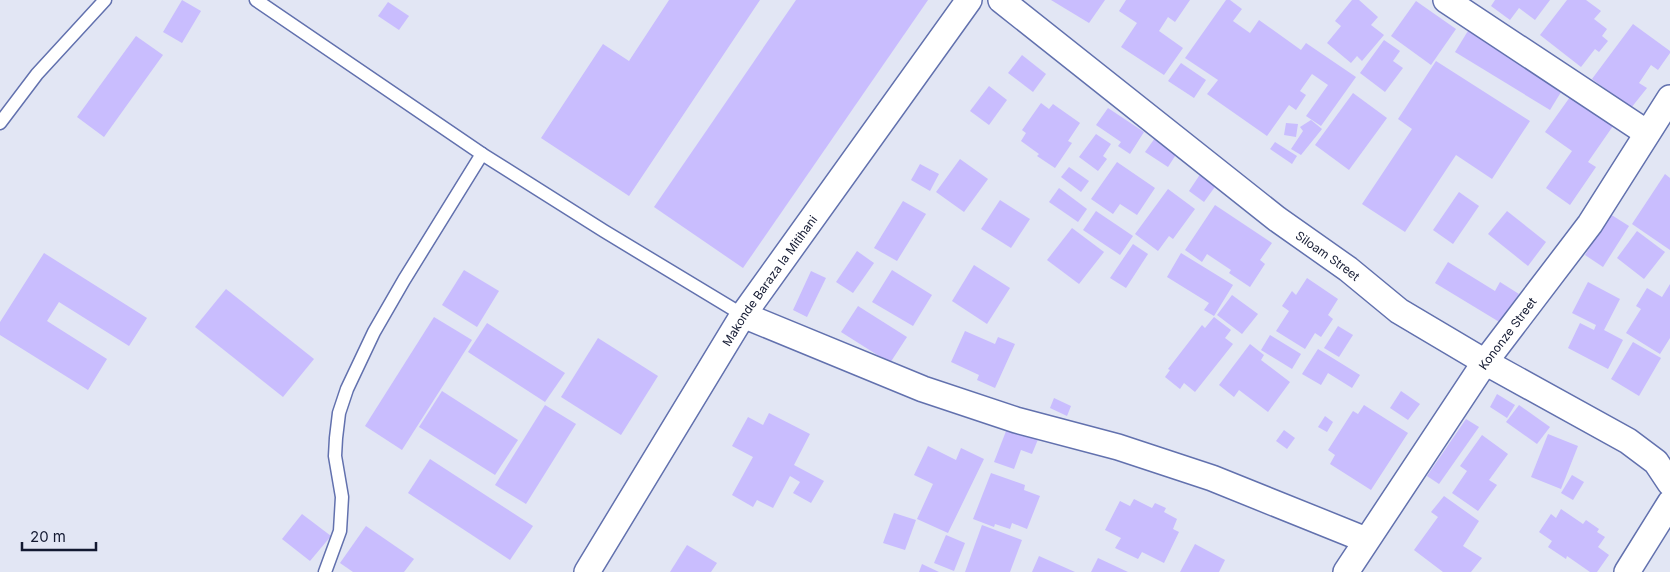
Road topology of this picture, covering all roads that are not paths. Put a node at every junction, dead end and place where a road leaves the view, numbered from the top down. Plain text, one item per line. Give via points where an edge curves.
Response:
1 (105, 0) edge
2 (256, 0) edge
3 (969, 0) edge
4 (1001, 0) edge
5 (1446, 0) edge
6 (1670, 98) edge
7 (0, 123) edge
8 (1648, 133) junction
9 (482, 154) junction
10 (743, 315) junction
11 (1485, 362) junction
12 (1670, 483) edge
13 (1670, 502) edge
14 (1366, 540) junction
15 (325, 572) edge
16 (587, 572) edge
17 (1346, 572) edge
18 (1627, 572) edge

1 - 7 lane via 36,74
2 - 9 lane
3 - 10 street, Makonde Baraza la Mitihani
4 - 11 street, Siloam Street via 1277,219 1399,311
5 - 8 street
6 - 8 street, Kononze Street
8 - 11 street, Kononze Street via 1590,224
9 - 10 lane
9 - 15 lane via 374,332 347,388 339,413 335,456 342,497 340,531
10 - 14 street via 923,389 1212,478
10 - 16 street, Makonde Baraza la Mitihani
11 - 12 street, Siloam Street via 1628,441 1656,462
11 - 14 street, Kononze Street
13 - 18 street
14 - 17 street, Kononze Street

